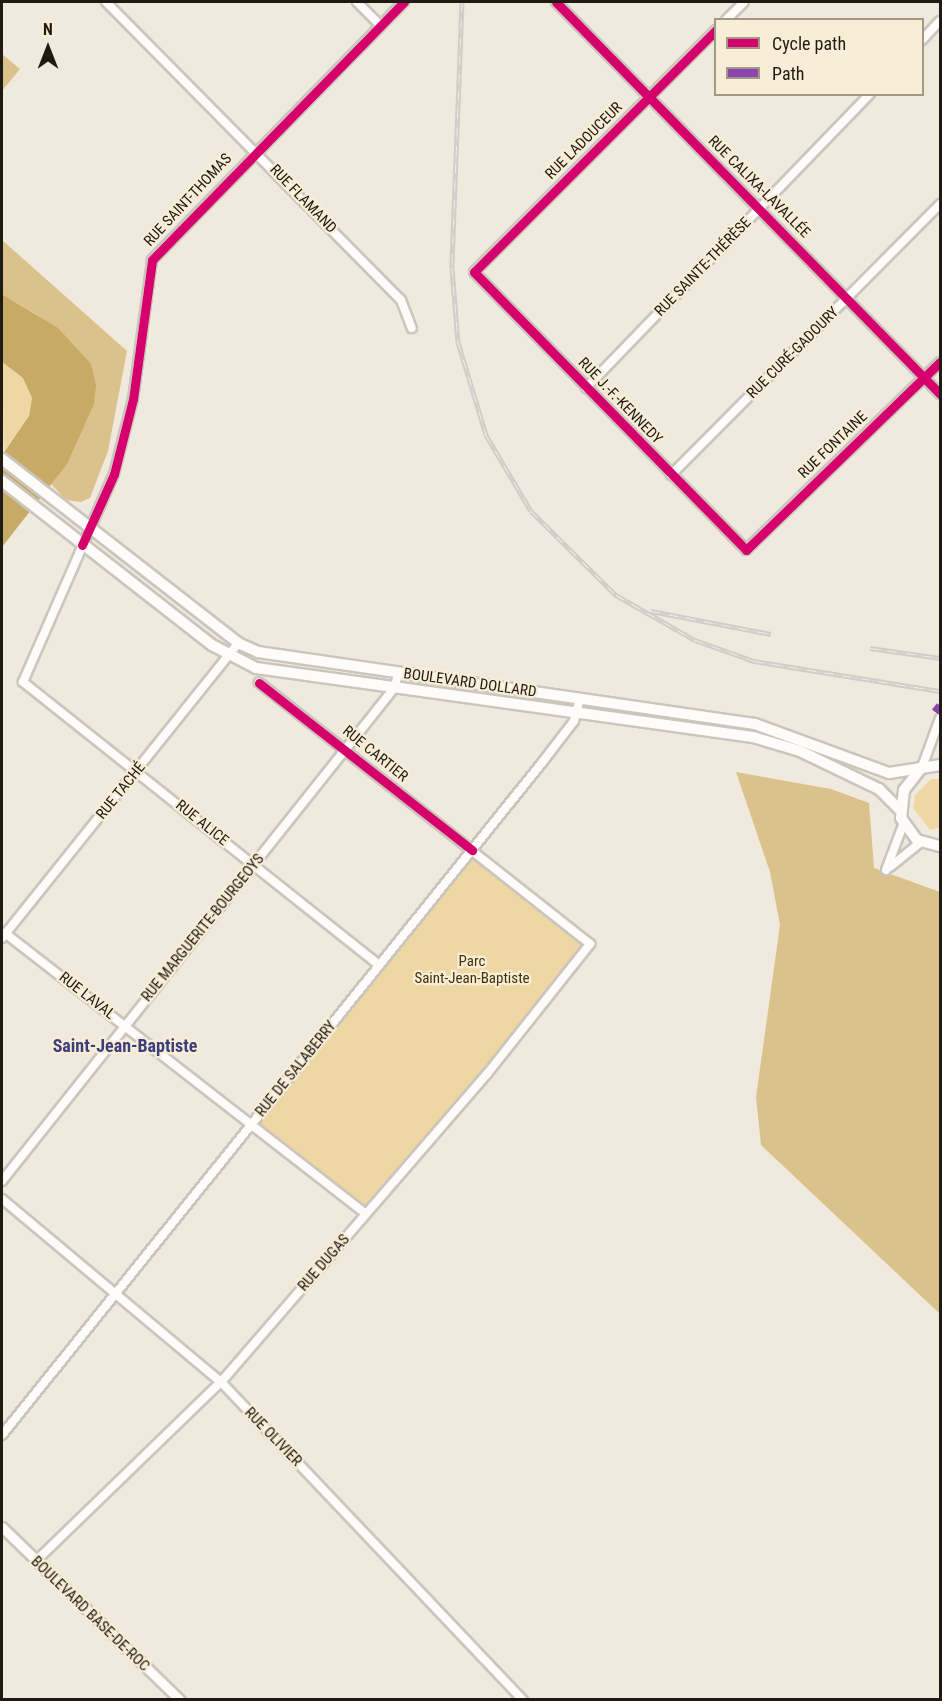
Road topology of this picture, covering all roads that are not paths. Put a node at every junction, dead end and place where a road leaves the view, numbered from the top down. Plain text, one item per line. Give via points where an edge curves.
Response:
1 (106, 2) edge
2 (357, 2) edge
3 (404, 2) edge
4 (558, 2) edge
5 (744, 2) edge
6 (728, 18) edge
7 (940, 21) edge
8 (380, 25) junction
9 (714, 32) edge
10 (924, 38) edge
11 (868, 96) edge
12 (649, 97) junction
13 (255, 151) junction
14 (940, 204) edge
15 (759, 210) junction
16 (474, 272) joint
17 (848, 298) junction
18 (411, 328) dead end
19 (940, 362) edge
20 (926, 377) junction
21 (586, 388) junction
22 (940, 393) edge
23 (2, 459) edge
24 (671, 475) junction
25 (2, 481) edge
26 (90, 527) junction
27 (82, 545) junction
28 (746, 550) joint
29 (238, 643) junction
30 (229, 656) junction
31 (398, 673) junction
32 (23, 682) joint
33 (259, 684) dead end
34 (395, 687) junction
35 (580, 698) junction
36 (578, 711) junction
37 (940, 718) edge
38 (345, 749) junction
39 (940, 765) edge
40 (922, 767) junction
41 (137, 771) junction
42 (900, 810) junction
43 (903, 825) junction
44 (921, 842) junction
45 (940, 846) edge
46 (472, 850) junction
47 (254, 865) junction
48 (3, 935) edge
49 (590, 944) joint
50 (379, 965) junction
51 (125, 1026) junction
52 (251, 1124) junction
53 (2, 1181) edge
54 (2, 1199) edge
55 (366, 1214) junction
56 (115, 1294) junction
57 (221, 1382) junction
58 (2, 1435) edge
59 (2, 1527) edge
60 (36, 1561) junction
61 (180, 1700) edge
62 (522, 1700) edge

1 - 13 street, RUE FLAMAND
2 - 8 street
3 - 8 street, RUE SAINT-THOMAS
4 - 12 street, RUE CALIXA-LAVALLÉE
5 - 6 street
7 - 10 street
8 - 13 street, RUE SAINT-THOMAS
9 - 12 street, RUE LADOUCEUR
11 - 15 street, RUE SAINTE-THÉRÈSE
12 - 15 street, RUE CALIXA-LAVALLÉE
12 - 16 street, RUE LADOUCEUR
13 - 18 street, RUE FLAMAND via 401,300
13 - 26 street, RUE SAINT-THOMAS via 152,260 133,399 114,474
14 - 17 street, RUE CURÉ-GADOURY
15 - 17 street, RUE CALIXA-LAVALLÉE
15 - 21 street, RUE SAINTE-THÉRÈSE
16 - 21 street, RUE J.-F.-KENNEDY
17 - 20 street, RUE CALIXA-LAVALLÉE
17 - 24 street, RUE CURÉ-GADOURY
19 - 20 street, RUE FONTAINE
20 - 22 street, RUE CALIXA-LAVALLÉE
20 - 28 street, RUE FONTAINE
21 - 24 street, RUE J.-F.-KENNEDY
23 - 26 main road, BOULEVARD DOLLARD
24 - 28 street, RUE J.-F.-KENNEDY
25 - 27 main road, BOULEVARD DOLLARD
26 - 27 street, RUE SAINT-THOMAS
26 - 29 main road, BOULEVARD DOLLARD
27 - 30 main road, BOULEVARD DOLLARD
27 - 32 street, RUE SAINT-THOMAS
29 - 30 street, RUE TACHÉ
29 - 31 main road, BOULEVARD DOLLARD via 287,658
30 - 34 main road, BOULEVARD DOLLARD via 256,668
30 - 41 street, RUE TACHÉ
31 - 34 street, RUE MARGUERITE-BOURGEOYS
31 - 35 main road, BOULEVARD DOLLARD
32 - 41 street, RUE ALICE
33 - 38 street, RUE CARTIER
34 - 36 main road, BOULEVARD DOLLARD
34 - 38 street, RUE MARGUERITE-BOURGEOYS
35 - 36 street, RUE DE SALABERRY
35 - 40 main road, BOULEVARD DOLLARD via 755,723 883,772
36 - 42 main road, BOULEVARD DOLLARD via 782,744 879,789
36 - 46 street, RUE DE SALABERRY
37 - 40 street
38 - 46 street, RUE CARTIER
38 - 47 street, RUE MARGUERITE-BOURGEOYS
39 - 40 main road, BOULEVARD DOLLARD
40 - 42 main road via 904,790
41 - 47 street, RUE ALICE
41 - 48 street, RUE TACHÉ
42 - 43 main road
43 - 44 main road
43 - 44 street via 886,870
44 - 45 main road
46 - 49 street, RUE CARTIER
46 - 50 street, RUE DE SALABERRY
47 - 50 street, RUE ALICE
47 - 51 street, RUE MARGUERITE-BOURGEOYS
48 - 51 street, RUE LAVAL
49 - 55 street, RUE DUGAS
50 - 52 street, RUE DE SALABERRY
51 - 52 street, RUE LAVAL
51 - 53 street, RUE MARGUERITE-BOURGEOYS
52 - 55 street, RUE LAVAL
52 - 56 street, RUE DE SALABERRY
54 - 56 street, RUE OLIVIER
55 - 57 street, RUE DUGAS
56 - 57 street, RUE OLIVIER
56 - 58 street, RUE DE SALABERRY
57 - 60 street, RUE DUGAS
57 - 62 street, RUE OLIVIER
59 - 60 street, BOULEVARD BASE-DE-ROC
60 - 61 street, BOULEVARD BASE-DE-ROC

